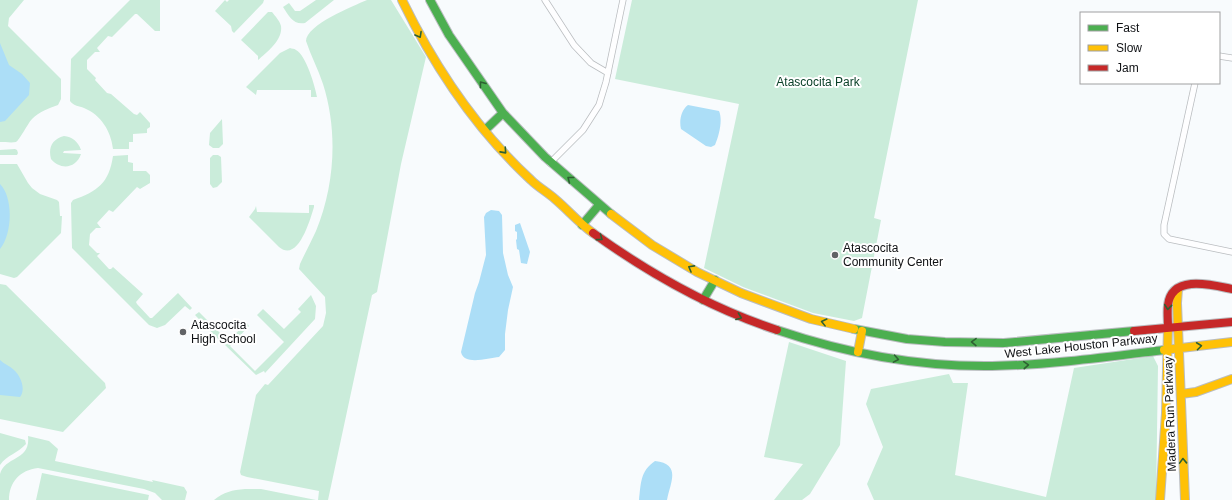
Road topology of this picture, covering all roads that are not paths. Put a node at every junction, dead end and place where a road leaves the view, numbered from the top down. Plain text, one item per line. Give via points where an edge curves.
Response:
1 (402, 0) edge
2 (430, 0) edge
3 (544, 0) edge
4 (623, 0) edge
5 (1220, 56) edge
6 (1232, 58) edge
7 (608, 73) junction
8 (1195, 84) edge
9 (503, 113) junction
10 (485, 130) junction
11 (550, 163) junction
12 (599, 205) junction
13 (582, 225) junction
14 (1232, 252) edge
15 (715, 280) junction
16 (1178, 289) junction
17 (1232, 289) edge
18 (703, 300) junction
19 (1232, 322) edge
20 (1180, 328) junction
21 (1167, 329) junction
22 (862, 331) junction
23 (1232, 342) edge
24 (1180, 348) junction
25 (1166, 350) junction
26 (858, 352) junction
27 (1232, 379) edge
28 (1181, 394) junction
29 (1160, 500) edge
30 (1185, 500) edge

1 -> 10 main road, West Lake Houston Parkway via 427,49
9 -> 2 main road, West Lake Houston Parkway via 457,47
3 - 7 street via 574,45 591,63
4 - 7 street
5 - 6 street
7 - 11 street via 599,104 583,130
8 - 14 street via 1164,234 1169,239
9 - 10 main road
9 - 11 main road, West Lake Houston Parkway
10 -> 13 main road, West Lake Houston Parkway via 526,176
12 -> 11 main road, West Lake Houston Parkway
12 - 13 main road
15 -> 12 main road, West Lake Houston Parkway via 652,245
13 -> 18 main road, West Lake Houston Parkway via 640,266
15 - 18 main road
22 -> 15 main road, West Lake Houston Parkway via 811,319 741,293
16 - 17 main road via 1193,282
16 - 20 main road, Madera Run Parkway
16 -> 21 main road, Madera Run Parkway via 1169,298
18 -> 26 main road, West Lake Houston Parkway via 736,316 775,330
19 - 20 main road, West Lake Houston Parkway
20 - 21 main road, West Lake Houston Parkway
20 - 24 main road, Madera Run Parkway
21 -> 22 main road, West Lake Houston Parkway via 1004,343 945,342
21 - 25 main road, Madera Run Parkway
22 - 26 main road
24 -> 23 main road, West Lake Houston Parkway
24 - 25 main road, West Lake Houston Parkway
24 - 28 main road, Madera Run Parkway
26 -> 25 main road, West Lake Houston Parkway via 953,366 1022,366
25 - 29 main road, Madera Run Parkway via 1166,413
27 - 28 main road via 1196,392
30 -> 28 main road, Madera Run Parkway

